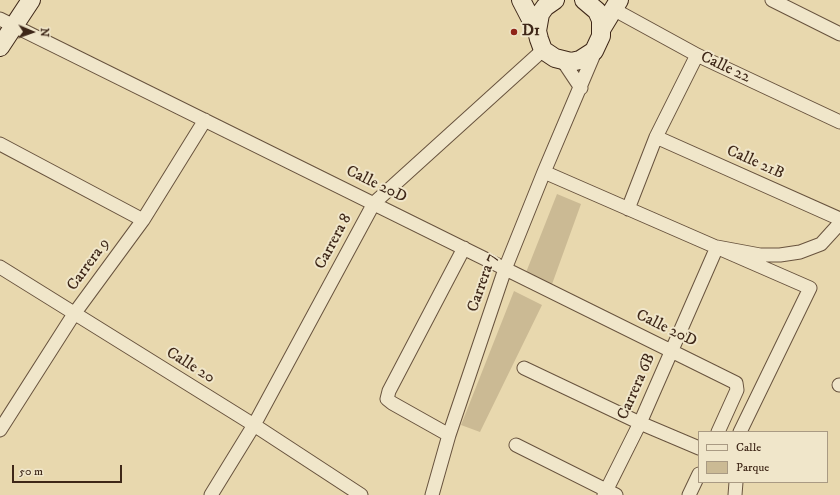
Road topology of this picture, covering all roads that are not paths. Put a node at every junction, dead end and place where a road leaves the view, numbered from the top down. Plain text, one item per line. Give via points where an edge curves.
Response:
1 (31, 0) edge
2 (521, 0) edge
3 (555, 0) edge
4 (772, 0) edge
5 (591, 1) edge
6 (616, 4) edge
7 (7, 23) edge
8 (537, 31) junction
9 (840, 34) edge
10 (600, 36) junction
11 (0, 47) edge
12 (543, 50) junction
13 (697, 55) junction
14 (563, 61) junction
15 (581, 88) junction
16 (205, 120) junction
17 (840, 122) edge
18 (656, 137) junction
19 (0, 144) edge
20 (544, 172) junction
21 (374, 203) junction
22 (628, 209) junction
23 (143, 220) junction
24 (840, 220) edge
25 (840, 223) edge
26 (717, 247) junction
27 (464, 248) junction
28 (0, 267) edge
29 (505, 269) junction
30 (74, 314) junction
31 (672, 351) junction
32 (524, 368) dead end
33 (640, 423) junction
34 (254, 425) junction
35 (0, 430) edge
36 (718, 431) edge
37 (740, 431) edge
38 (449, 435) junction
39 (516, 445) dead end
40 (698, 448) edge
41 (698, 476) edge
42 (736, 483) edge
43 (608, 493) edge
44 (211, 495) edge
45 (361, 495) edge
46 (432, 495) edge
47 (689, 495) edge
48 (735, 495) edge

1 - 7 main road
2 - 8 main road
3 - 8 main road via 540,14
4 - 9 street
5 - 10 main road via 597,11
6 - 10 main road
6 - 13 street, Calle 22
7 - 11 main road
7 - 16 street, Calle 20D
8 - 12 main road
10 - 14 main road via 594,51 580,60
10 - 15 street, Carrera 7
12 - 14 main road
12 - 21 street, Carrera 8
13 - 17 street, Calle 22
13 - 18 street
14 - 15 street
15 - 20 street, Carrera 7
16 - 21 street, Calle 20D
16 - 23 street, Carrera 9
18 - 22 street
18 - 24 street, Calle 21B
19 - 23 street
20 - 22 street
20 - 29 street, Carrera 7
21 - 27 street, Calle 20D
21 - 34 street, Carrera 8
22 - 26 street
23 - 30 street, Carrera 9
25 - 26 street via 821,244 800,252 760,255
26 - 31 street, Carrera 6B
26 - 37 street via 810,288
27 - 29 street, Calle 20D
27 - 38 street via 387,399
28 - 30 street, Calle 20
29 - 31 street, Calle 20D
29 - 38 street, Carrera 7
30 - 34 street, Calle 20
30 - 35 street, Carrera 9
31 - 33 street, Carrera 6B
31 - 36 street, Calle 20D via 736,383 737,390
32 - 33 street
33 - 40 street
33 - 43 street, Carrera 6B
34 - 44 street, Carrera 8
34 - 45 street, Calle 20
38 - 46 street, Carrera 7
39 - 43 street
41 - 47 street
42 - 48 street

